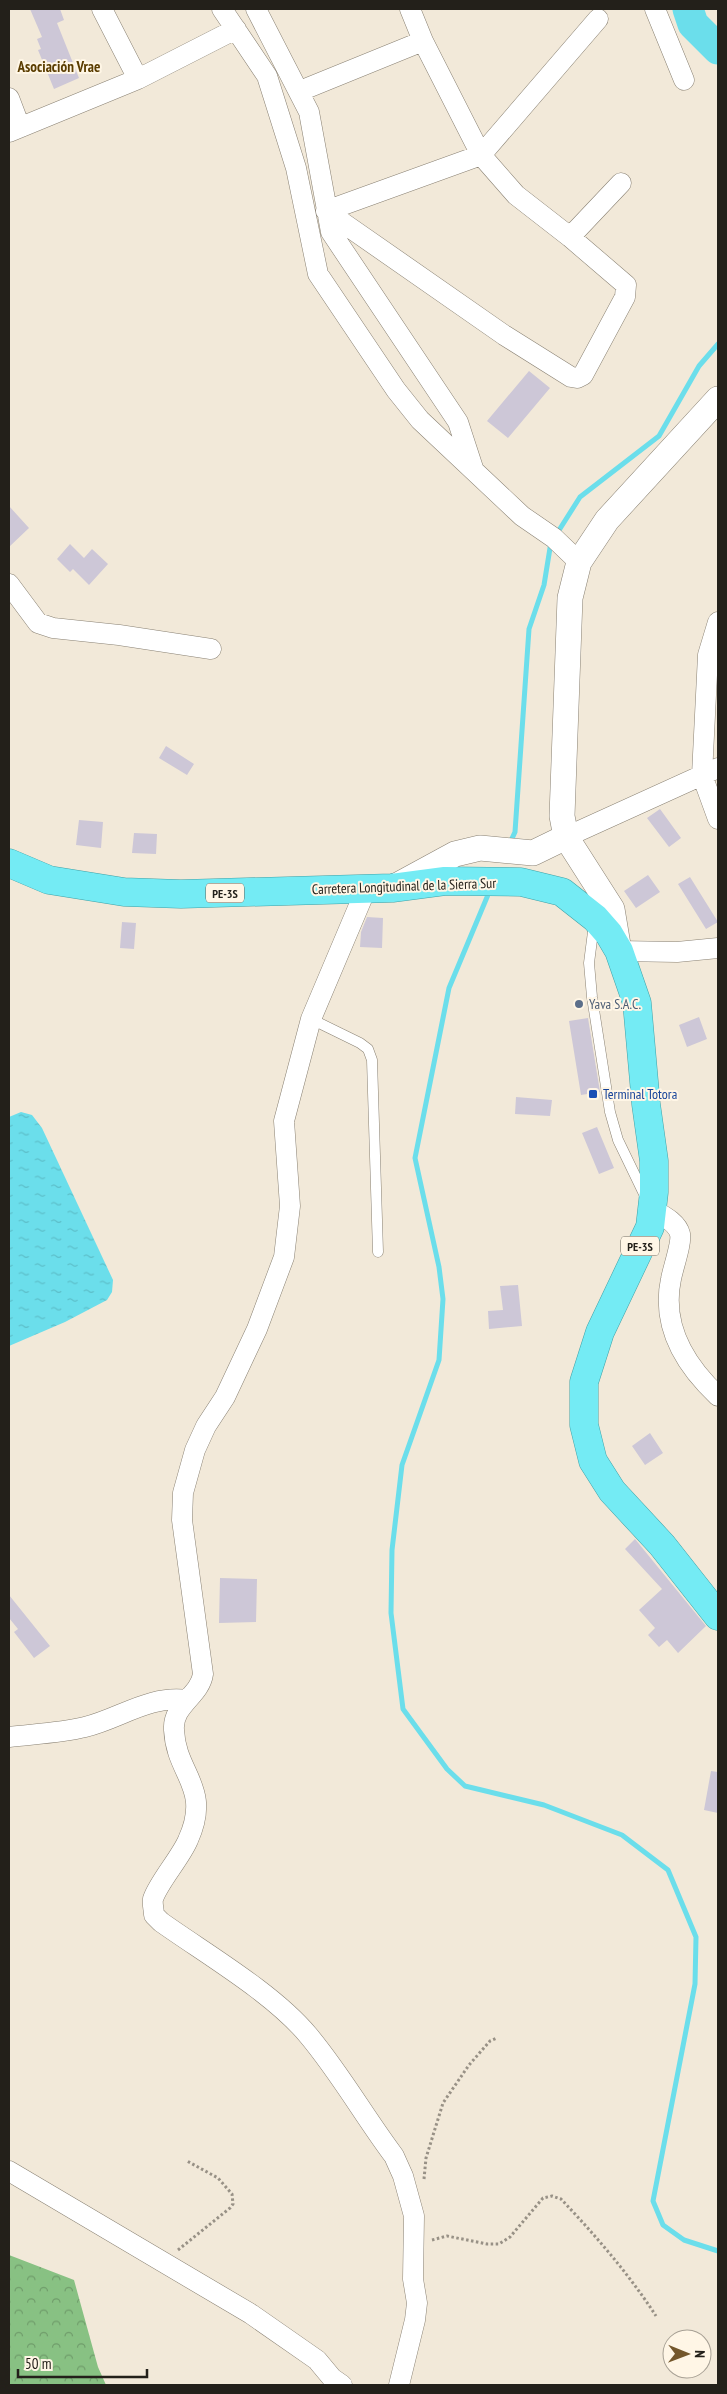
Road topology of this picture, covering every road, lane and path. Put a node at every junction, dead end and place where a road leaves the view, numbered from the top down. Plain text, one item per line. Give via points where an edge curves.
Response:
1 (102, 9) edge
2 (222, 9) edge
3 (256, 9) edge
4 (410, 9) edge
5 (655, 9) edge
6 (598, 19) dead end
7 (236, 29) junction
8 (423, 41) junction
9 (138, 79) junction
10 (684, 80) dead end
11 (300, 91) junction
12 (9, 98) edge
13 (14, 130) edge
14 (481, 154) junction
15 (621, 183) dead end
16 (326, 211) junction
17 (570, 237) junction
18 (718, 399) edge
19 (474, 471) junction
20 (579, 562) junction
21 (9, 584) edge
22 (718, 622) edge
23 (211, 649) dead end
24 (710, 772) edge
25 (718, 819) edge
26 (566, 837) junction
27 (9, 863) edge
28 (379, 888) junction
29 (594, 918) junction
30 (718, 948) edge
31 (619, 951) junction
32 (311, 1019) junction
33 (652, 1209) junction
34 (378, 1252) dead end
35 (718, 1396) edge
36 (718, 1616) edge
37 (187, 1700) junction
38 (9, 1737) edge
39 (497, 2038) dead end
40 (187, 2161) dead end
41 (9, 2171) edge
42 (424, 2184) dead end
43 (433, 2230) dead end
44 (432, 2240) junction
45 (414, 2258) junction
46 (162, 2262) junction
47 (656, 2316) dead end
48 (342, 2385) edge
49 (399, 2385) edge

1 - 9 street
2 - 7 street
3 - 11 street
4 - 8 street
5 - 10 street
6 - 14 street
7 - 9 street
7 - 19 street via 267,76 296,168 318,274 396,390 420,420
8 - 11 street
8 - 14 street
9 - 13 street
11 - 16 street via 315,136
12 - 13 street
14 - 16 street
14 - 17 street via 516,195
15 - 17 street
16 - 17 street via 504,335 577,378 583,375 627,290 626,285
16 - 19 street via 331,232 458,422
18 - 20 street via 607,520
19 - 20 street via 522,516 554,538
20 - 26 street via 570,598 562,816
21 - 23 street via 38,623 53,628
22 - 24 street via 708,655
24 - 25 street
24 - 26 street
26 - 28 street via 533,852 480,848 455,854
26 - 31 street via 612,909
27 - 28 highway, Carretera Longitudinal de la Sierra Sur / PE-3S via 49,880 124,892 181,894
28 - 29 highway, Carretera Longitudinal de la Sierra Sur / PE-3S via 445,881 521,882 562,892
28 - 32 street
29 - 31 highway, Carretera Longitudinal de la Sierra Sur / PE-3S
29 - 33 lane via 590,963 592,997 610,1112 618,1140
30 - 31 street via 677,952
31 - 33 highway, Carretera Longitudinal de la Sierra Sur / PE-3S via 637,1003 654,1160
32 - 34 lane via 368,1049 372,1060
32 - 37 street via 284,1121 290,1206 284,1257 257,1328 225,1397 199,1442 183,1493 182,1520 203,1674 202,1681
33 - 35 street via 674,1224 680,1235 670,1285 669,1322 682,1351 703,1382
33 - 36 highway, Carretera Longitudinal de la Sierra Sur / PE-3S via 650,1226 600,1332 584,1382 584,1425 593,1461 612,1491 662,1546
37 - 38 street via 156,1700 87,1726
37 - 45 street via 176,1712 174,1731 178,1751 198,1802 189,1840 153,1900 154,1915 283,2010 335,2070 394,2156 403,2176 414,2216
39 - 42 path via 490,2041 469,2066 443,2103 426,2158
40 - 46 path via 218,2178 232,2194 232,2204
41 - 46 street
43 - 44 path
44 - 45 path
44 - 47 path via 447,2236 499,2244 510,2237 543,2198 557,2197 585,2222
45 - 49 street via 415,2320
46 - 48 street via 252,2314 317,2360

